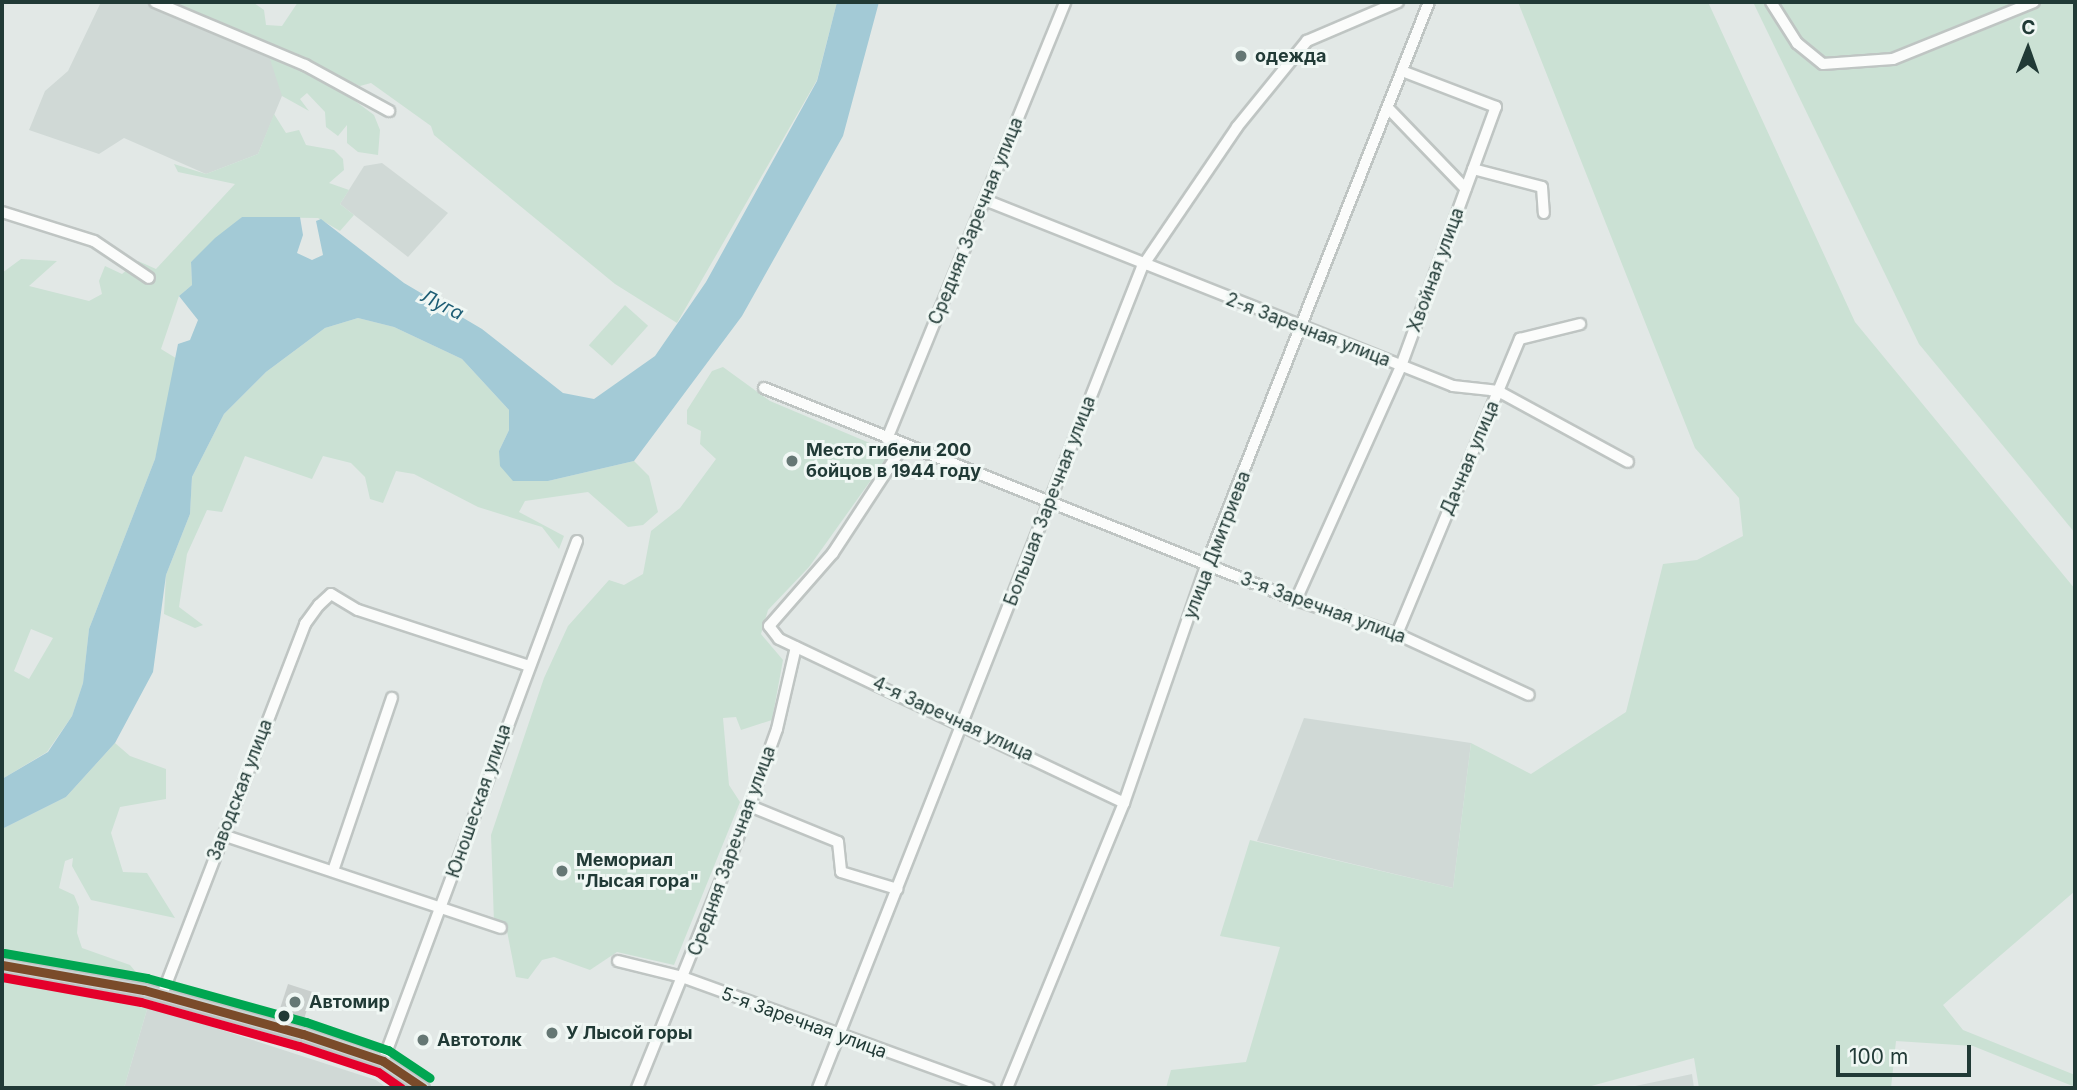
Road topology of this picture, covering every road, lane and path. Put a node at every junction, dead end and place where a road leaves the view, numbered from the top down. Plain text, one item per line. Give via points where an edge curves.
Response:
1 (155, 2) edge
2 (1065, 2) edge
3 (1398, 2) edge
4 (1429, 2) edge
5 (1771, 2) edge
6 (2034, 2) edge
7 (1402, 71) junction
8 (1388, 108) junction
9 (389, 111) dead end
10 (1473, 169) junction
11 (1466, 188) junction
12 (985, 200) junction
13 (2, 212) edge
14 (1544, 213) dead end
15 (1142, 267) junction
16 (149, 278) dead end
17 (1580, 324) dead end
18 (1304, 325) junction
19 (1401, 366) junction
20 (764, 388) dead end
21 (1498, 391) junction
22 (887, 439) junction
23 (903, 446) junction
24 (1628, 462) dead end
25 (1048, 503) junction
26 (577, 541) dead end
27 (1207, 563) junction
28 (1296, 600) junction
29 (1397, 634) junction
30 (796, 647) junction
31 (526, 665) junction
32 (1529, 695) dead end
33 (391, 698) dead end
34 (964, 722) junction
35 (1124, 803) junction
36 (750, 806) junction
37 (223, 835) junction
38 (333, 871) junction
39 (897, 889) junction
40 (441, 909) junction
41 (501, 928) dead end
42 (618, 961) dead end
43 (2, 965) edge
44 (682, 977) junction
45 (162, 995) junction
46 (838, 1037) junction
47 (383, 1061) junction
48 (423, 1088) edge
49 (637, 1088) edge
50 (818, 1088) edge
51 (989, 1088) edge
52 (1007, 1088) edge

1 - 9 street via 306,65
2 - 12 street, Средняя Заречная улица
3 - 15 street, Большая Заречная улица via 1307,41 1237,127
4 - 7 street, улица Дмитриева
5 - 6 street via 1797,43 1823,64 1893,59
7 - 8 street, улица Дмитриева
7 - 10 street, Хвойная улица via 1496,107
8 - 11 street
8 - 18 street, улица Дмитриева
10 - 11 street, Хвойная улица
10 - 14 street via 1542,187
11 - 19 street, Хвойная улица
12 - 15 street, 2-я Заречная улица
12 - 22 street, Средняя Заречная улица
13 - 16 street via 94,241
15 - 18 street, 2-я Заречная улица
15 - 25 street, Большая Заречная улица
17 - 21 street, Дачная улица via 1520,339
18 - 19 street, 2-я Заречная улица
18 - 27 street, улица Дмитриева
19 - 21 street, 2-я Заречная улица via 1453,386
19 - 28 street, Хвойная улица
20 - 22 street, 3-я Заречная улица
21 - 24 street, 2-я Заречная улица
21 - 29 street, Дачная улица
22 - 23 street, 3-я Заречная улица
23 - 25 street, 3-я Заречная улица
23 - 30 street, 4-я Заречная улица via 833,553 769,626 779,639
25 - 27 street, 3-я Заречная улица
25 - 34 street, Большая Заречная улица
26 - 31 street, Юношеская улица
27 - 28 street, 3-я Заречная улица
27 - 35 street, улица Дмитриева
28 - 29 street, 3-я Заречная улица
29 - 32 street, 3-я Заречная улица
30 - 34 street, 4-я Заречная улица
30 - 36 street, Средняя Заречная улица via 777,729
31 - 37 street, Заводская улица via 358,610 331,594 304,624
31 - 40 street, Юношеская улица
33 - 38 street
34 - 35 street, 4-я Заречная улица
34 - 39 street, Большая Заречная улица
35 - 52 street, улица Дмитриева
36 - 39 street via 838,842 841,872
36 - 44 street, Средняя Заречная улица
37 - 38 street
37 - 45 street, Заводская улица
38 - 40 street
39 - 46 street, Большая Заречная улица
40 - 41 street
40 - 47 street, Юношеская улица
42 - 44 street, 5-я Заречная улица
43 - 45 main road
44 - 46 street, 5-я Заречная улица
44 - 49 street, Средняя Заречная улица
45 - 47 main road
46 - 50 street, Большая Заречная улица
46 - 51 street, 5-я Заречная улица
47 - 48 main road

